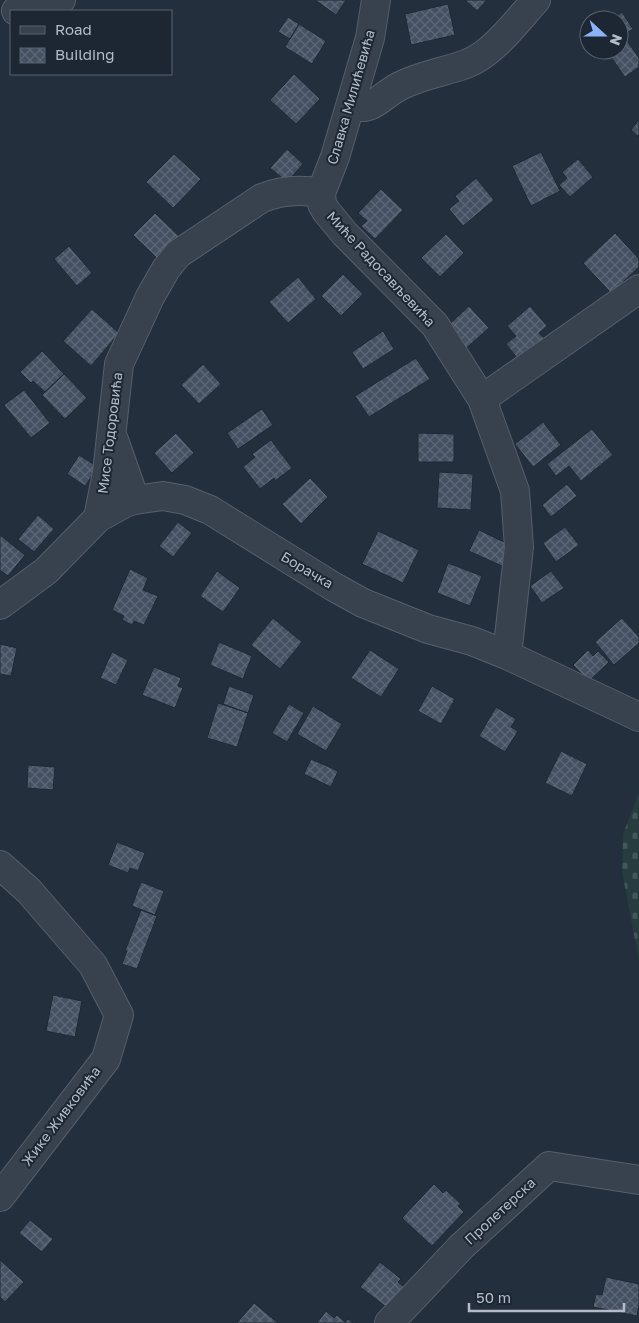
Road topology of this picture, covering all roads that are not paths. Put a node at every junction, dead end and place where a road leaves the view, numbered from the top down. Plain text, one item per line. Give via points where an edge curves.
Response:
1 (61, 0) edge
2 (376, 0) edge
3 (536, 0) edge
4 (20, 10) edge
5 (350, 106) junction
6 (321, 193) junction
7 (639, 289) edge
8 (482, 399) junction
9 (111, 434) junction
10 (135, 500) junction
11 (98, 518) junction
12 (0, 604) edge
13 (507, 655) junction
14 (639, 717) edge
15 (0, 865) edge
16 (639, 1180) edge
17 (0, 1196) edge
18 (388, 1323) edge

1 - 4 street
2 - 5 street, Славка Милићевића via 370,38
3 - 5 street via 501,39 468,64 398,86 371,106
5 - 6 street, Славка Милићевића
6 - 8 street, Миће Радосављевића via 326,211 345,234 435,325
6 - 9 street, Мисе Тодоровића via 290,191 262,198 178,254 150,297 119,364
7 - 8 street
8 - 13 street, Миће Радосављевића via 514,491 519,547
9 - 10 street
9 - 11 street, Мисе Тодоровића
10 - 11 street, Борачка
10 - 13 street, Борачка via 163,496 210,510 363,603
11 - 12 street, Борачка via 46,571
13 - 14 street, Борачка
15 - 17 street, Жике Живковића via 29,892 93,965 119,1015 106,1059
16 - 18 street, Пролетерска via 549,1166 461,1247

